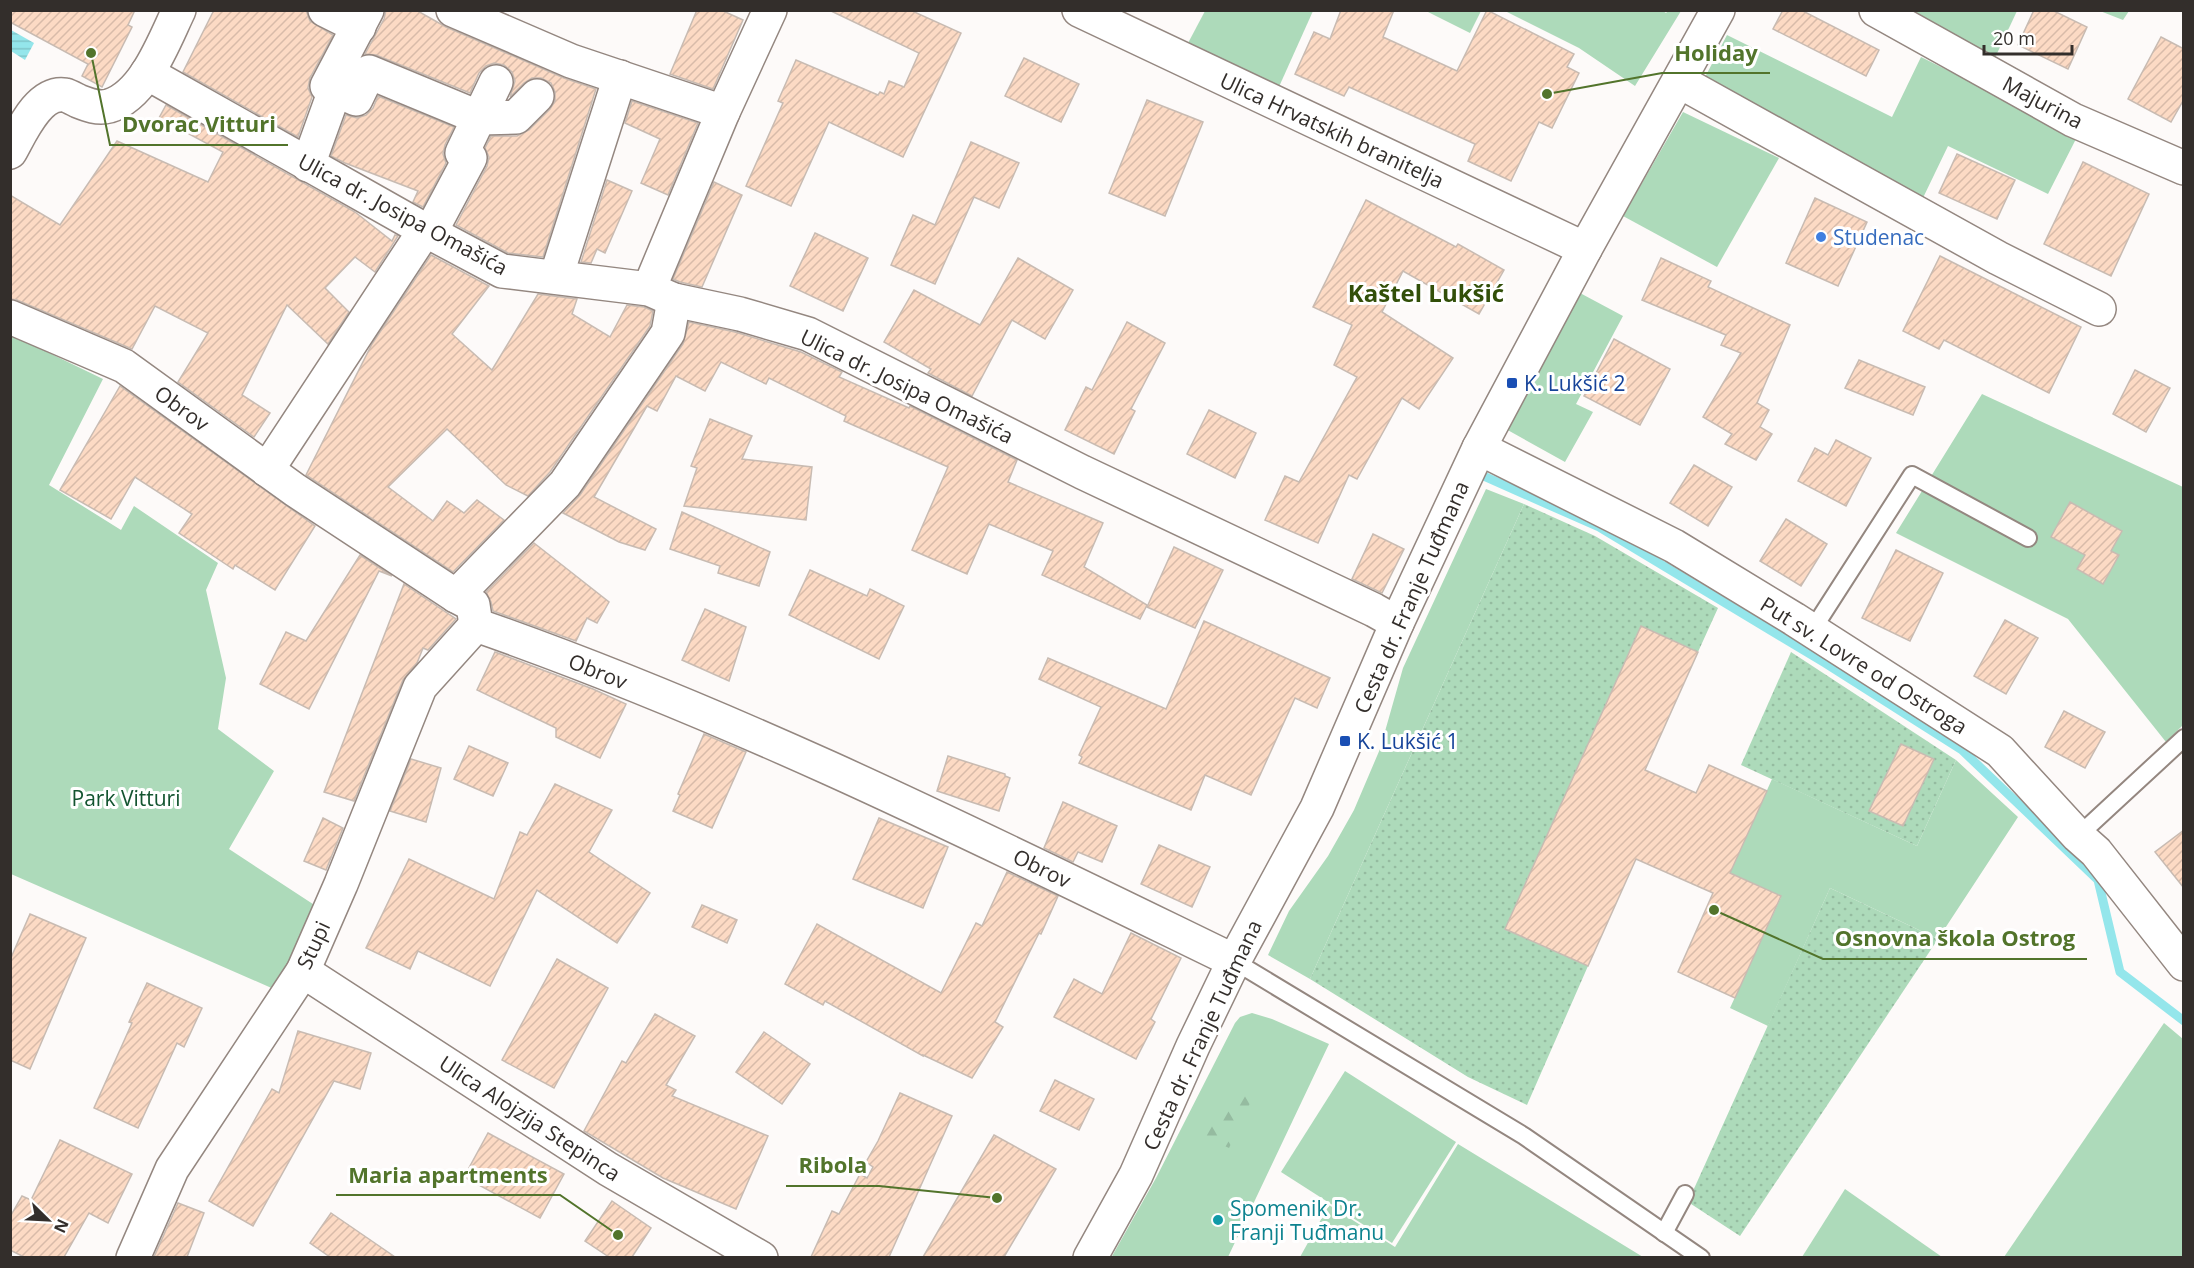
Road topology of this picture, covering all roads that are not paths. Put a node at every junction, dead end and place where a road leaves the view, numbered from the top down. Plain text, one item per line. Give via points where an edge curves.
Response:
1 (179, 10) edge
2 (325, 10) edge
3 (453, 10) edge
4 (770, 10) edge
5 (1080, 10) edge
6 (1718, 10) edge
7 (1876, 10) edge
8 (363, 19) edge
9 (147, 73) junction
10 (620, 77) junction
11 (1679, 81) junction
12 (496, 82) dead end
13 (335, 90) junction
14 (537, 96) dead end
15 (723, 112) junction
16 (480, 118) junction
17 (10, 152) edge
18 (308, 165) junction
19 (2184, 168) edge
20 (428, 231) junction
21 (1585, 249) junction
22 (556, 277) junction
23 (662, 294) junction
24 (2099, 309) dead end
25 (10, 317) edge
26 (1479, 448) junction
27 (267, 470) junction
28 (2028, 538) dead end
29 (456, 596) junction
30 (1396, 623) junction
31 (476, 626) junction
32 (1811, 632) junction
33 (2184, 738) edge
34 (2078, 836) junction
35 (1234, 961) junction
36 (2184, 964) edge
37 (303, 971) junction
38 (1685, 1194) dead end
39 (1665, 1233) junction
40 (133, 1257) edge
41 (761, 1257) edge
42 (1090, 1257) edge
43 (1701, 1257) edge

1 - 9 street
2 - 8 street
3 - 10 street via 571,61
4 - 15 street
5 - 21 street, Ulica Hrvatskih branitelja
6 - 11 street, Cesta dr. Franje Tuđmana
7 - 19 street, Majurina via 2073,120
8 - 13 street via 327,86
9 - 17 street via 109,106 93,107 65,95 51,97 33,111
9 - 18 street, Ulica dr. Josipa Omašića
10 - 15 street
10 - 22 street
11 - 21 street, Cesta dr. Franje Tuđmana
11 - 24 street via 1991,254
12 - 16 street
13 - 16 street via 356,99 369,72
13 - 18 street
14 - 16 street via 516,117
15 - 23 street
16 - 20 street via 462,153 470,158
18 - 20 street, Ulica dr. Josipa Omašića
20 - 22 street, Ulica dr. Josipa Omašića via 502,271
20 - 27 street
21 - 26 street, Cesta dr. Franje Tuđmana
22 - 23 street, Ulica dr. Josipa Omašića
23 - 29 street via 668,333 565,484
23 - 30 street, Ulica dr. Josipa Omašića via 808,334
25 - 27 street, Obrov via 124,366
26 - 30 street, Cesta dr. Franje Tuđmana
26 - 32 street, Put sv. Lovre od Ostroga via 1674,546
27 - 29 street, Obrov
28 - 32 lane via 1912,475
29 - 31 street, Obrov via 473,604
30 - 35 street, Cesta dr. Franje Tuđmana via 1317,808
31 - 35 street, Obrov via 562,656 781,746
31 - 37 street, Stupi via 420,687
32 - 34 street, Put sv. Lovre od Ostroga via 2000,751
33 - 34 lane
34 - 36 street, Put sv. Lovre od Ostroga via 2096,852
35 - 39 lane via 1514,1130
35 - 42 street, Cesta dr. Franje Tuđmana via 1193,1046 1144,1181
37 - 40 street, Stupi via 172,1169
37 - 41 street, Ulica Alojzija Stepinca via 608,1169
38 - 39 lane
39 - 43 lane

